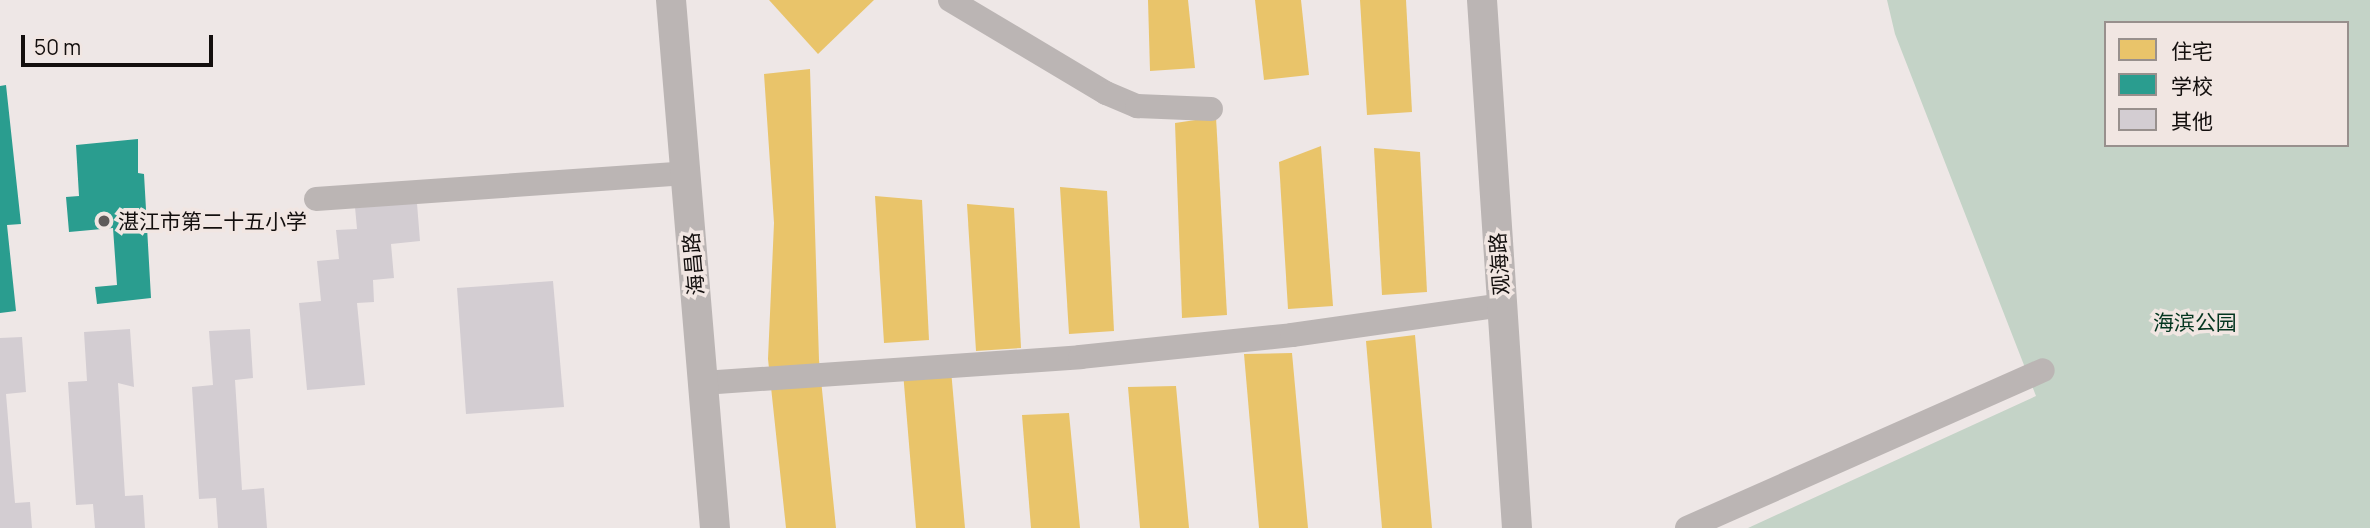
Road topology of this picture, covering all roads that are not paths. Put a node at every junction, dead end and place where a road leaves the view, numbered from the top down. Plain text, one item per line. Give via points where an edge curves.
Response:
1 (671, 0) edge
2 (950, 0) edge
3 (1482, 0) edge
4 (1211, 109) dead end
5 (685, 173) junction
6 (316, 199) dead end
7 (1502, 306) junction
8 (2043, 370) dead end
9 (703, 383) junction
10 (715, 528) edge
11 (1517, 528) edge
12 (1687, 528) edge

1 - 5 street, 海昌路
2 - 4 street via 1106,93 1137,106
3 - 7 street, 观海路
5 - 6 street
5 - 9 street, 海昌路
7 - 9 street via 1292,335 1080,357
7 - 11 street, 观海路
8 - 12 street
9 - 10 street, 海昌路

